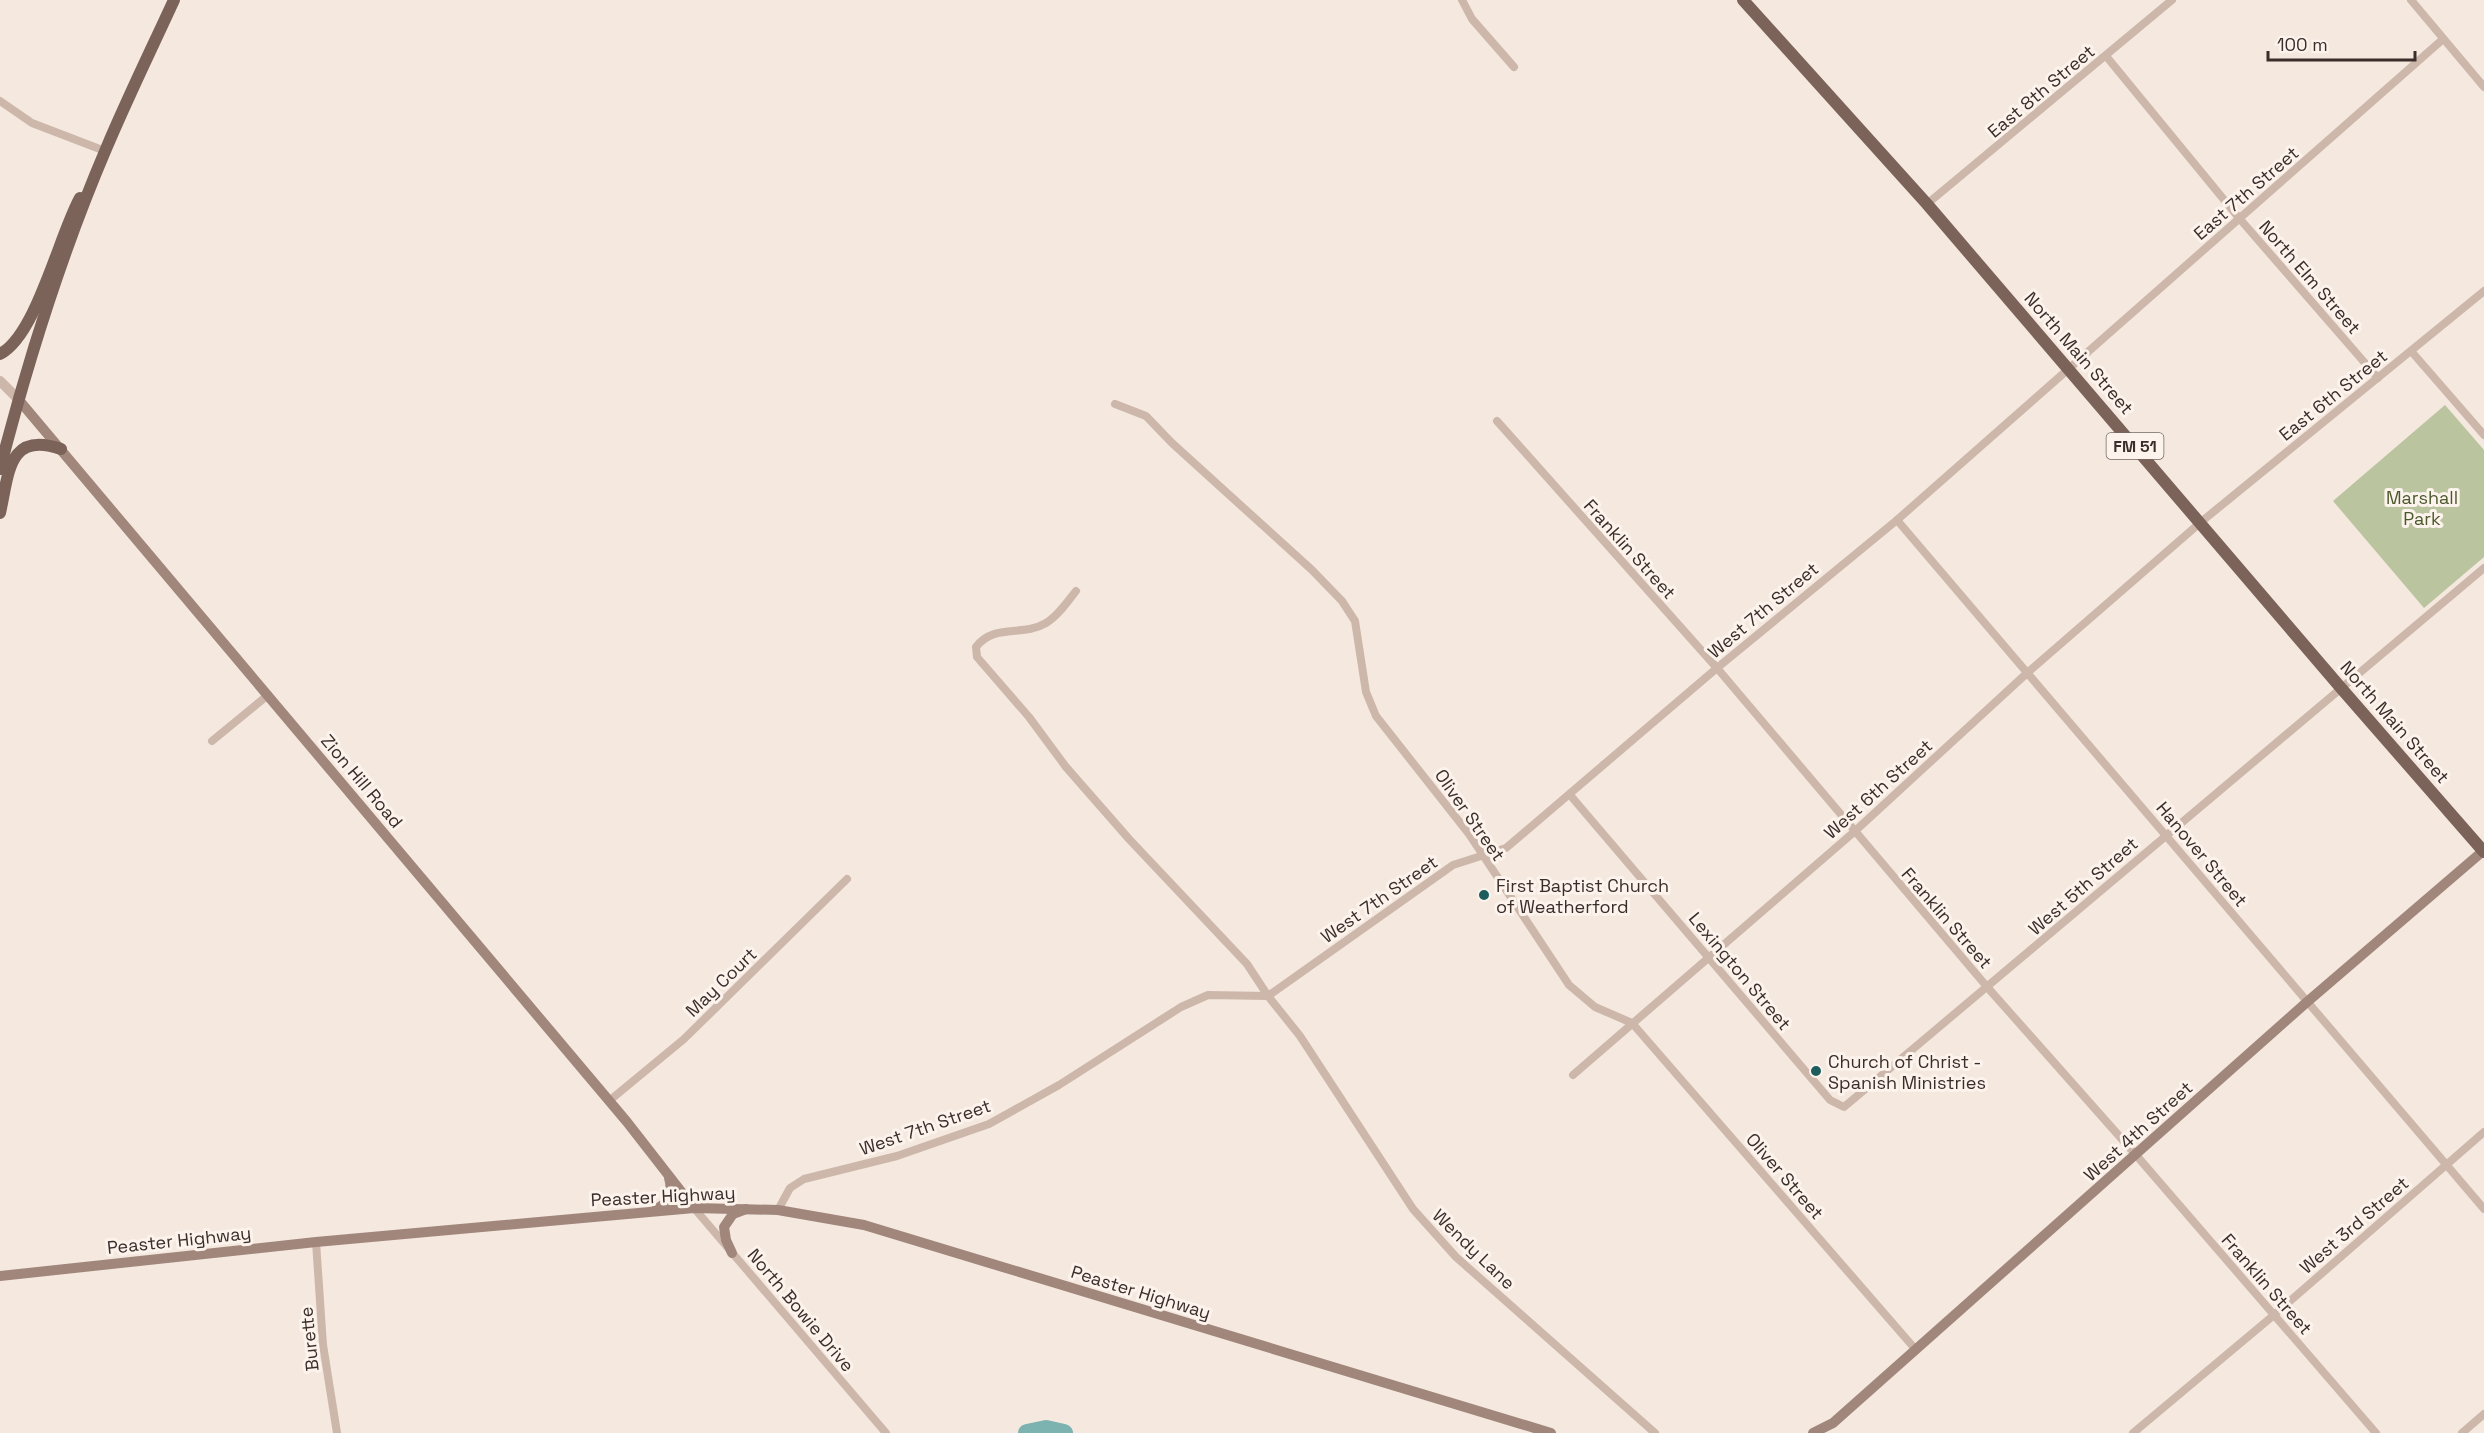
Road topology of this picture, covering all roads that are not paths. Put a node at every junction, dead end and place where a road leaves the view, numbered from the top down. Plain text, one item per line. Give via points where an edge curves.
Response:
1 (174, 0) edge
2 (1462, 0) edge
3 (1743, 0) edge
4 (2172, 0) edge
5 (2411, 0) edge
6 (2442, 40) junction
7 (2106, 56) junction
8 (1514, 67) dead end
9 (2484, 87) edge
10 (0, 101) edge
11 (104, 154) junction
12 (1928, 204) junction
13 (2239, 218) junction
14 (2484, 291) edge
15 (2411, 351) junction
16 (0, 354) edge
17 (2068, 368) junction
18 (2378, 378) junction
19 (0, 381) edge
20 (18, 399) junction
21 (1116, 404) dead end
22 (1497, 421) dead end
23 (2484, 435) edge
24 (62, 449) junction
25 (0, 469) edge
26 (0, 513) edge
27 (1897, 520) junction
28 (2201, 522) junction
29 (2484, 568) edge
30 (1076, 591) dead end
31 (1717, 668) junction
32 (2026, 674) junction
33 (2341, 688) junction
34 (268, 695) junction
35 (212, 741) dead end
36 (1570, 795) junction
37 (1854, 832) junction
38 (2166, 834) junction
39 (2484, 851) edge
40 (1482, 856) junction
41 (847, 879) dead end
42 (1709, 958) junction
43 (1988, 988) junction
44 (1268, 996) junction
45 (2307, 1002) junction
46 (1632, 1023) junction
47 (1573, 1075) dead end
48 (609, 1101) junction
49 (1844, 1107) joint
50 (2484, 1132) edge
51 (2136, 1155) junction
52 (2445, 1164) junction
53 (669, 1175) junction
54 (694, 1208) junction
55 (748, 1208) junction
56 (2484, 1209) edge
57 (778, 1210) junction
58 (652, 1211) junction
59 (316, 1242) junction
60 (732, 1253) junction
61 (0, 1276) edge
62 (2274, 1315) junction
63 (1916, 1350) junction
64 (2484, 1414) edge
65 (337, 1433) edge
66 (886, 1433) edge
67 (1551, 1433) edge
68 (1656, 1433) edge
69 (1814, 1433) edge
70 (2133, 1433) edge
71 (2376, 1433) edge
72 (2462, 1433) edge

1 - 11 main road
2 - 8 street via 1472,19
3 - 12 main road, North Main Street / FM 51
4 - 7 street, East 8th Street
5 - 6 street
6 - 9 street
6 - 13 street, East 7th Street
7 - 12 street, East 8th Street
7 - 13 street, North Elm Street
10 - 11 street via 32,123
11 - 16 main road via 68,219 37,305 17,341
11 - 20 main road via 64,256
12 - 17 main road, North Main Street / FM 51
13 - 17 street, East 7th Street
13 - 18 street, North Elm Street
14 - 15 street, East 6th Street
15 - 18 street, East 6th Street
15 - 23 street
17 - 27 street, West 7th Street
17 - 28 main road, North Main Street / FM 51
18 - 28 street, East 6th Street
19 - 20 street, Zion Hill Road
20 - 24 main road, Zion Hill Road
20 - 25 main road
21 - 40 street, Oliver Street via 1146,416 1342,601 1355,621 1366,692 1376,716
22 - 31 street, Franklin Street
24 - 26 main road via 36,443 18,451
24 - 34 main road, Zion Hill Road
27 - 31 street, West 7th Street
27 - 32 street, Hanover Street
28 - 32 street, West 6th Street
28 - 33 main road, North Main Street / FM 51
29 - 33 street, West 5th Street
30 - 44 street, Wendy Lane via 1047,622 1032,629 993,633 982,639 976,647 977,657 1101,807 1247,964
31 - 36 street, West 7th Street
31 - 37 street, Franklin Street
32 - 37 street, West 6th Street
32 - 38 street, Hanover Street
33 - 38 street, West 5th Street
33 - 39 main road, North Main Street / FM 51
34 - 35 street
34 - 48 main road, Zion Hill Road
36 - 40 street, West 7th Street via 1506,848
36 - 42 street, Lexington Street
37 - 42 street, West 6th Street
37 - 43 street, Franklin Street
38 - 43 street, West 5th Street
38 - 45 street, Hanover Street
39 - 45 main road, West 4th Street
40 - 44 street, West 7th Street via 1453,865
40 - 46 street, Oliver Street via 1569,985 1595,1007
41 - 48 street, May Court via 684,1039
42 - 46 street, West 6th Street
42 - 49 street, Lexington Street via 1830,1100
43 - 49 street, West 5th Street
43 - 51 street, Franklin Street
44 - 57 street, West 7th Street via 1208,995 1181,1007 1059,1085 989,1124 897,1156 804,1179 790,1188
44 - 68 street, Wendy Lane via 1300,1036 1413,1209 1456,1257
45 - 51 main road, West 4th Street
45 - 52 street, Hanover Street
46 - 47 street, West 6th Street
46 - 63 street, Oliver Street
48 - 53 main road, Zion Hill Road
50 - 52 street, West 3rd Street
51 - 62 street, Franklin Street
51 - 63 main road, West 4th Street
52 - 56 street, Hanover Street
52 - 62 street, West 3rd Street
53 - 54 main road, Zion Hill Road
53 - 58 main road via 669,1198
54 - 55 main road, Peaster Highway
54 - 58 main road, Peaster Highway
54 - 60 street, North Bowie Drive
55 - 57 main road, Peaster Highway
55 - 60 main road via 733,1214 724,1227
57 - 67 main road, Peaster Highway via 864,1225
58 - 59 main road, Peaster Highway
59 - 61 main road, Peaster Highway
59 - 65 street, Burette via 323,1344
60 - 66 street, North Bowie Drive
62 - 70 street, West 3rd Street
62 - 71 street, Franklin Street
63 - 69 main road, West 4th Street via 1833,1423
64 - 72 street

